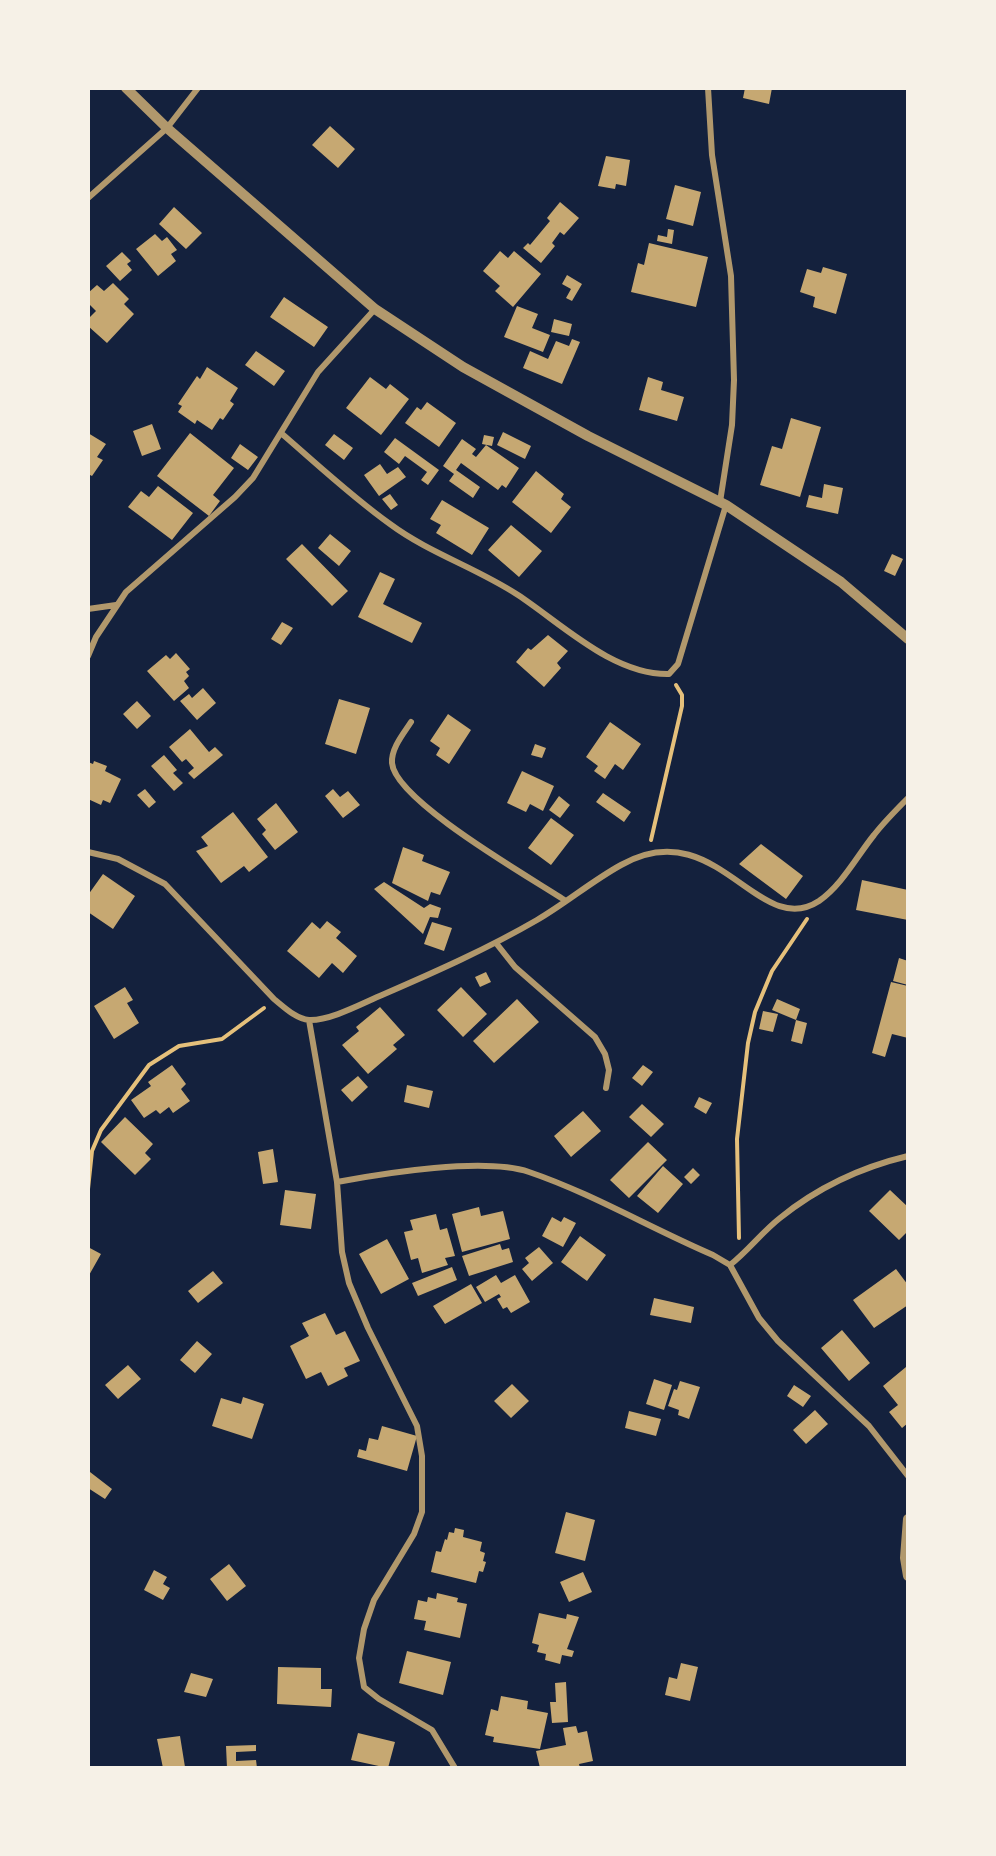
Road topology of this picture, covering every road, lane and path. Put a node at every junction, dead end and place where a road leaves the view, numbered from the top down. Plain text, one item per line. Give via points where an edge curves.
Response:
1 (126, 88) edge
2 (198, 88) edge
3 (708, 88) edge
4 (167, 128) junction
5 (88, 198) edge
6 (375, 309) junction
7 (281, 433) junction
8 (723, 503) junction
9 (116, 605) junction
10 (88, 609) edge
11 (908, 639) edge
12 (88, 656) edge
13 (669, 674) junction
14 (411, 722) dead end
15 (908, 798) edge
16 (88, 852) edge
17 (648, 853) junction
18 (566, 901) junction
19 (819, 901) junction
20 (496, 943) junction
21 (274, 999) junction
22 (309, 1020) junction
23 (606, 1088) dead end
24 (908, 1156) edge
25 (337, 1182) junction
26 (88, 1189) edge
27 (741, 1256) junction
28 (730, 1265) junction
29 (908, 1476) edge
30 (908, 1519) edge
31 (908, 1576) edge
32 (455, 1767) edge

1 - 4 street
2 - 4 street
3 - 8 street via 712,155 731,276 734,380
4 - 5 street
4 - 6 street
6 - 7 street via 318,372
6 - 8 street via 463,367 588,436
7 - 9 street via 253,478 235,497 161,560
7 - 13 street via 390,524 425,547 515,594 614,659 644,671
8 - 11 street via 841,582
8 - 13 street via 678,664
9 - 10 street
9 - 12 street
13 - 17 path via 683,699
14 - 18 street via 396,747 392,763 410,792 431,812
15 - 19 street
16 - 21 street via 118,859 165,884
17 - 18 street via 622,864
17 - 19 street via 670,850 698,856 778,907 798,910
18 - 20 street
19 - 27 path via 772,971 755,1012 748,1043 737,1139
20 - 22 street via 343,1011
20 - 23 street via 515,967 595,1037 609,1070
21 - 22 street via 293,1014
21 - 26 path via 233,1033 209,1042 179,1046 149,1065 101,1130 92,1151
22 - 25 street
24 - 27 street via 845,1178 811,1195 778,1219
25 - 28 street via 474,1166 528,1171
25 - 32 street via 342,1252 349,1283 417,1426 424,1489 422,1512 414,1534 374,1600 364,1629 359,1658 364,1687 432,1730
27 - 28 street
28 - 29 street via 759,1318 778,1341 869,1426
30 - 31 street

